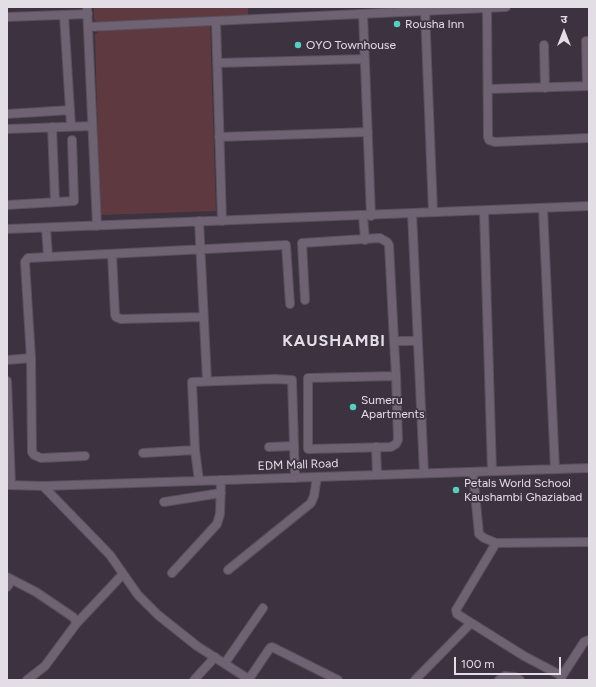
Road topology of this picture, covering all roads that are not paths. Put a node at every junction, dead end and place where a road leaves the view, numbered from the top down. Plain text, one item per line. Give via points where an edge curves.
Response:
1 (506, 7) edge
2 (487, 8) edge
3 (87, 11) edge
4 (425, 11) junction
5 (363, 14) junction
6 (64, 15) junction
7 (7, 17) edge
8 (216, 21) junction
9 (88, 27) junction
10 (586, 41) dead end
11 (544, 46) dead end
12 (364, 59) junction
13 (217, 63) junction
14 (588, 86) edge
15 (545, 88) junction
16 (488, 89) junction
17 (70, 110) junction
18 (7, 114) edge
19 (71, 126) junction
20 (92, 126) junction
21 (52, 127) junction
22 (7, 129) edge
23 (368, 132) junction
24 (219, 137) junction
25 (589, 138) edge
26 (72, 140) dead end
27 (55, 202) junction
28 (7, 205) edge
29 (589, 206) edge
30 (543, 208) junction
31 (484, 211) junction
32 (433, 212) junction
33 (412, 213) junction
34 (367, 216) junction
35 (222, 221) junction
36 (199, 222) junction
37 (97, 226) junction
38 (46, 228) junction
39 (7, 229) edge
40 (365, 240) junction
41 (200, 250) junction
42 (112, 254) junction
43 (48, 256) junction
44 (305, 300) dead end
45 (290, 304) dead end
46 (203, 317) junction
47 (394, 341) junction
48 (418, 341) junction
49 (30, 358) junction
50 (7, 360) edge
51 (396, 376) junction
52 (7, 381) edge
53 (207, 381) junction
54 (294, 446) junction
55 (269, 447) dead end
56 (376, 447) junction
57 (195, 450) junction
58 (143, 453) dead end
59 (85, 456) dead end
60 (589, 468) edge
61 (555, 469) junction
62 (492, 471) junction
63 (474, 472) junction
64 (424, 473) junction
65 (377, 475) junction
66 (317, 477) junction
67 (295, 478) junction
68 (221, 480) junction
69 (200, 481) junction
70 (9, 485) edge
71 (43, 486) junction
72 (221, 493) junction
73 (164, 502) dead end
74 (589, 542) edge
75 (496, 543) junction
76 (228, 570) dead end
77 (172, 572) dead end
78 (123, 574) junction
79 (10, 579) edge
80 (7, 587) edge
81 (263, 608) dead end
82 (471, 623) junction
83 (76, 624) junction
84 (589, 640) edge
85 (215, 658) junction
86 (225, 664) junction
87 (562, 678) edge
88 (27, 680) edge
89 (194, 680) edge
90 (250, 680) edge
91 (338, 680) edge
92 (415, 680) edge
93 (499, 680) edge
94 (520, 680) edge

1 - 2 street
2 - 4 street
2 - 16 street
3 - 6 street
3 - 9 street
4 - 5 street
4 - 32 street
5 - 8 street
5 - 12 street
6 - 7 street
6 - 17 street
8 - 9 street
8 - 13 street
9 - 20 street
10 - 14 street
11 - 15 street
12 - 13 street
12 - 23 street
13 - 24 street
14 - 15 street
15 - 16 street
16 - 25 street via 489,140 495,142
17 - 18 street
17 - 19 street
19 - 20 street
19 - 21 street
20 - 37 street
21 - 22 street
21 - 27 street
23 - 24 street
23 - 34 street
24 - 35 street
26 - 27 street via 74,201
27 - 28 street
29 - 30 street
30 - 31 street
30 - 61 street
31 - 32 street
31 - 62 street
32 - 33 street
33 - 34 street
33 - 48 street
34 - 35 street
34 - 40 street
35 - 36 street
36 - 37 street
36 - 41 street
37 - 38 street
38 - 39 street
38 - 43 street
40 - 44 street via 302,243
40 - 47 street via 380,238 389,245
41 - 42 street
41 - 45 street via 286,245
41 - 46 street
42 - 43 street
42 - 46 street via 116,317
43 - 49 street via 31,257 25,262
46 - 53 street
47 - 48 street
47 - 51 street
48 - 64 street
49 - 50 street
49 - 59 street via 32,452 41,458
51 - 56 street via 398,440 391,447
51 - 56 street via 308,378 308,449
52 - 70 street
53 - 54 street via 292,380
53 - 57 street via 192,382
54 - 55 street
54 - 67 street
56 - 65 street
57 - 58 street
57 - 69 street
60 - 61 street, EDM Mall Road
61 - 62 street, EDM Mall Road
62 - 63 street, EDM Mall Road
63 - 64 street, EDM Mall Road
63 - 75 street via 479,534
64 - 65 street, EDM Mall Road
65 - 66 street, EDM Mall Road
66 - 67 street, EDM Mall Road
66 - 76 street via 311,503
67 - 68 street, EDM Mall Road
68 - 69 street, EDM Mall Road
68 - 72 street
69 - 71 street, EDM Mall Road
70 - 71 street, EDM Mall Road
71 - 78 street via 110,555
72 - 73 street
72 - 77 street via 217,524
74 - 75 street
75 - 82 street via 456,610 457,614
78 - 83 street
78 - 85 street via 138,595 158,615
79 - 80 street
79 - 83 street via 36,592 73,617
81 - 86 street
82 - 87 street
82 - 92 street
83 - 88 street via 45,666
84 - 87 street via 584,642
85 - 86 street
85 - 89 street
86 - 90 street
90 - 91 street via 272,647
93 - 94 street via 506,676

